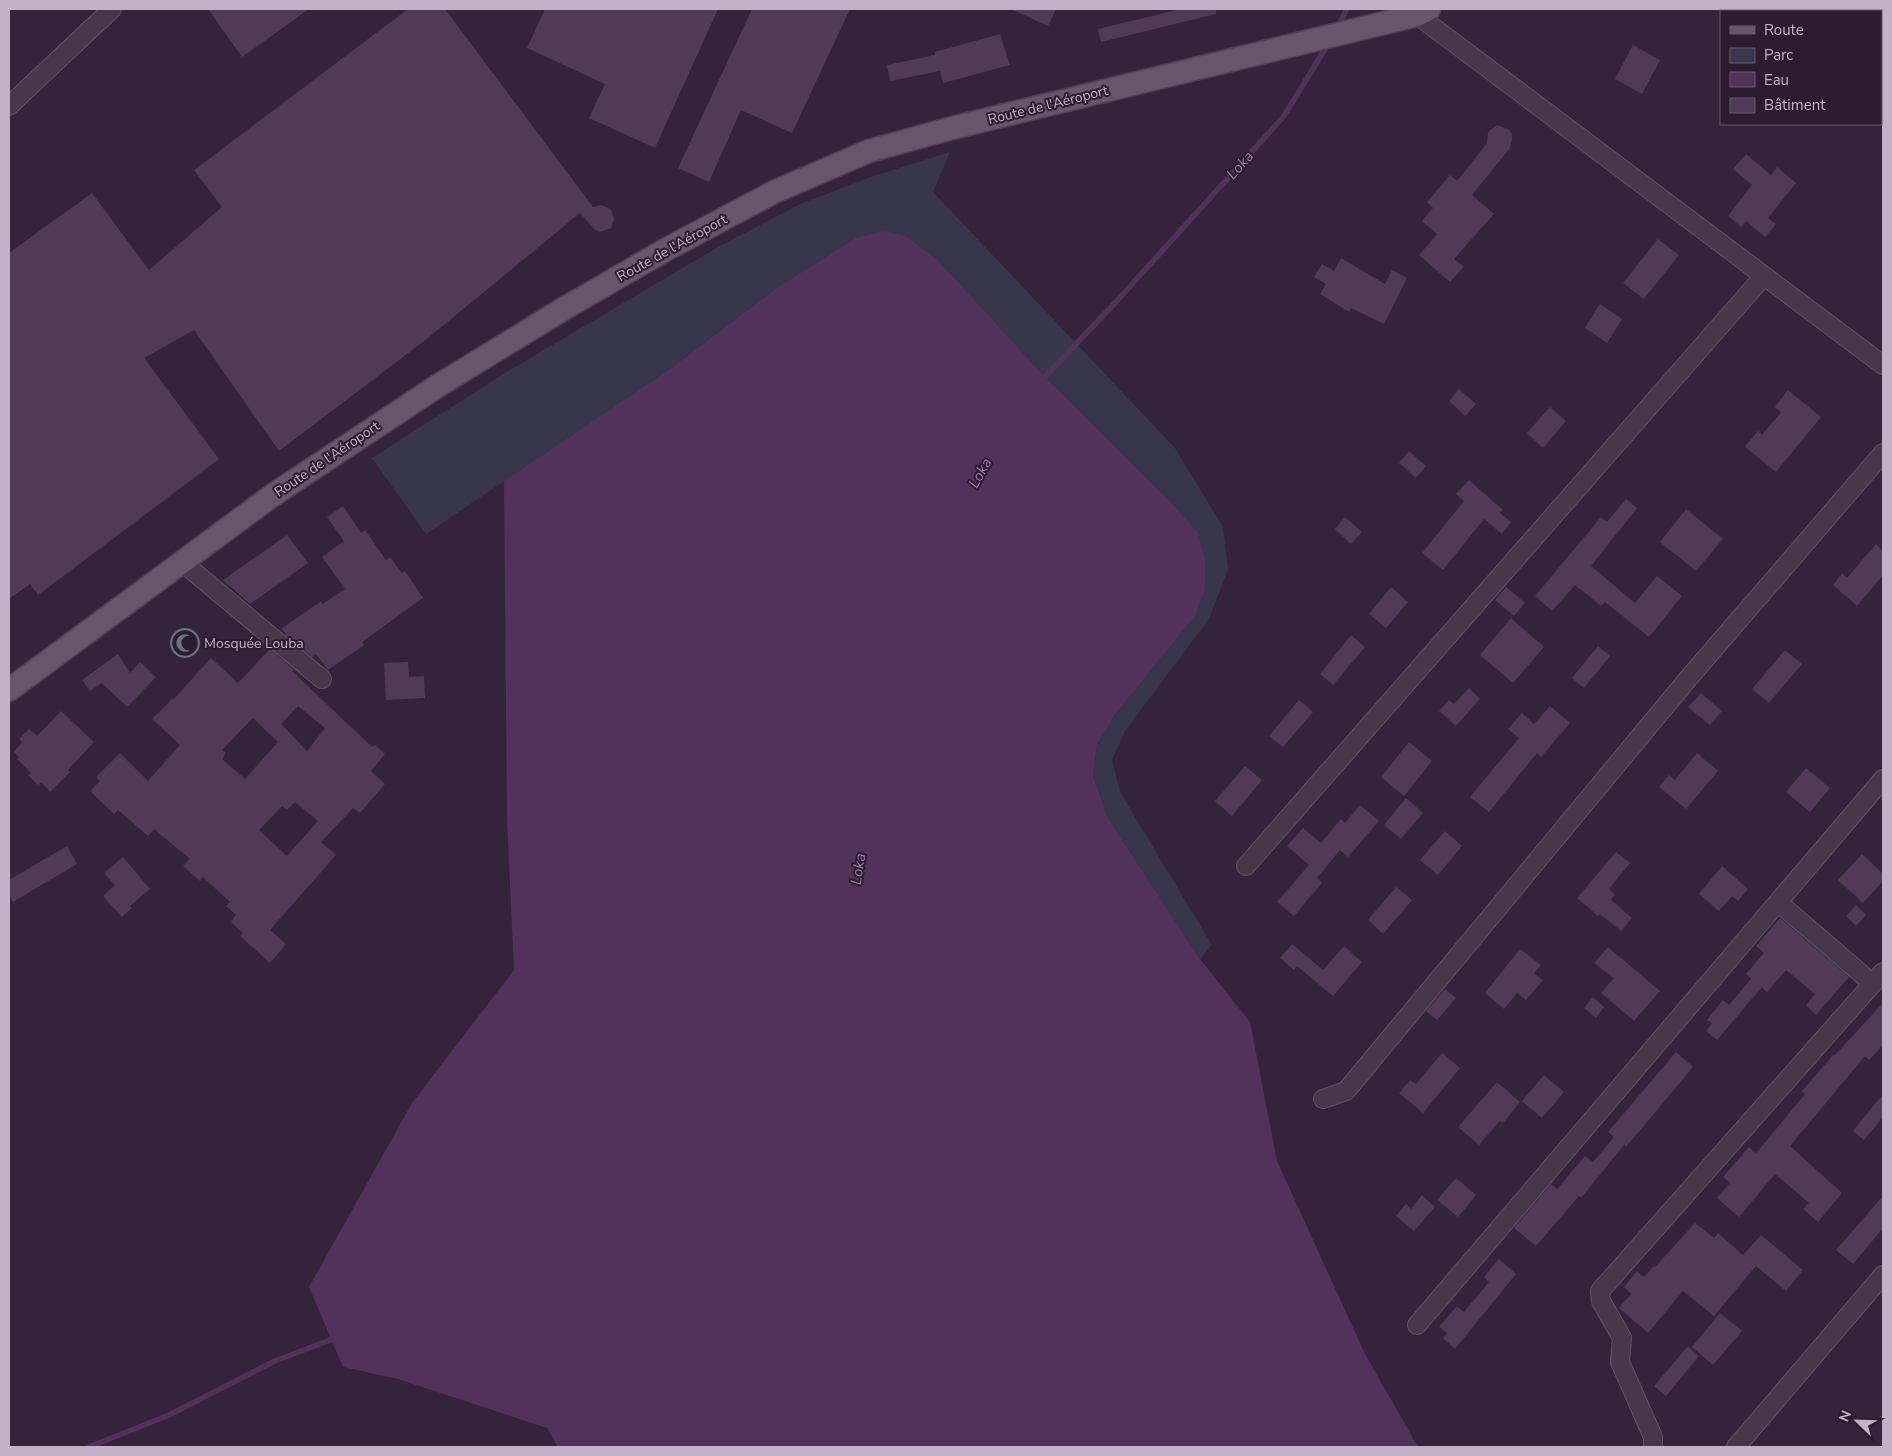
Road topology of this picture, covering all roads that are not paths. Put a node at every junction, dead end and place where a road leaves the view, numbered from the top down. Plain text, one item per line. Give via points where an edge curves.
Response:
1 (112, 9) edge
2 (1423, 12) edge
3 (9, 106) edge
4 (1763, 277) junction
5 (1883, 365) edge
6 (1883, 453) edge
7 (182, 562) junction
8 (322, 679) dead end
9 (9, 690) edge
10 (1883, 779) edge
11 (1246, 866) dead end
12 (1778, 902) junction
13 (1878, 978) edge
14 (1323, 1099) dead end
15 (1883, 1275) edge
16 (1417, 1326) dead end
17 (1653, 1447) edge
18 (1736, 1447) edge

1 - 3 street
2 - 4 street
2 - 7 main road, Route de l'Aéroport via 869,151 774,192 599,288 436,387 273,495
4 - 5 street
4 - 11 street
6 - 14 street via 1687,680 1346,1091
7 - 8 street
7 - 9 main road, Route de l'Aéroport
10 - 12 street
12 - 13 street
12 - 16 street
13 - 17 street via 1600,1291 1601,1301 1622,1338 1620,1362 1653,1437
15 - 18 street

